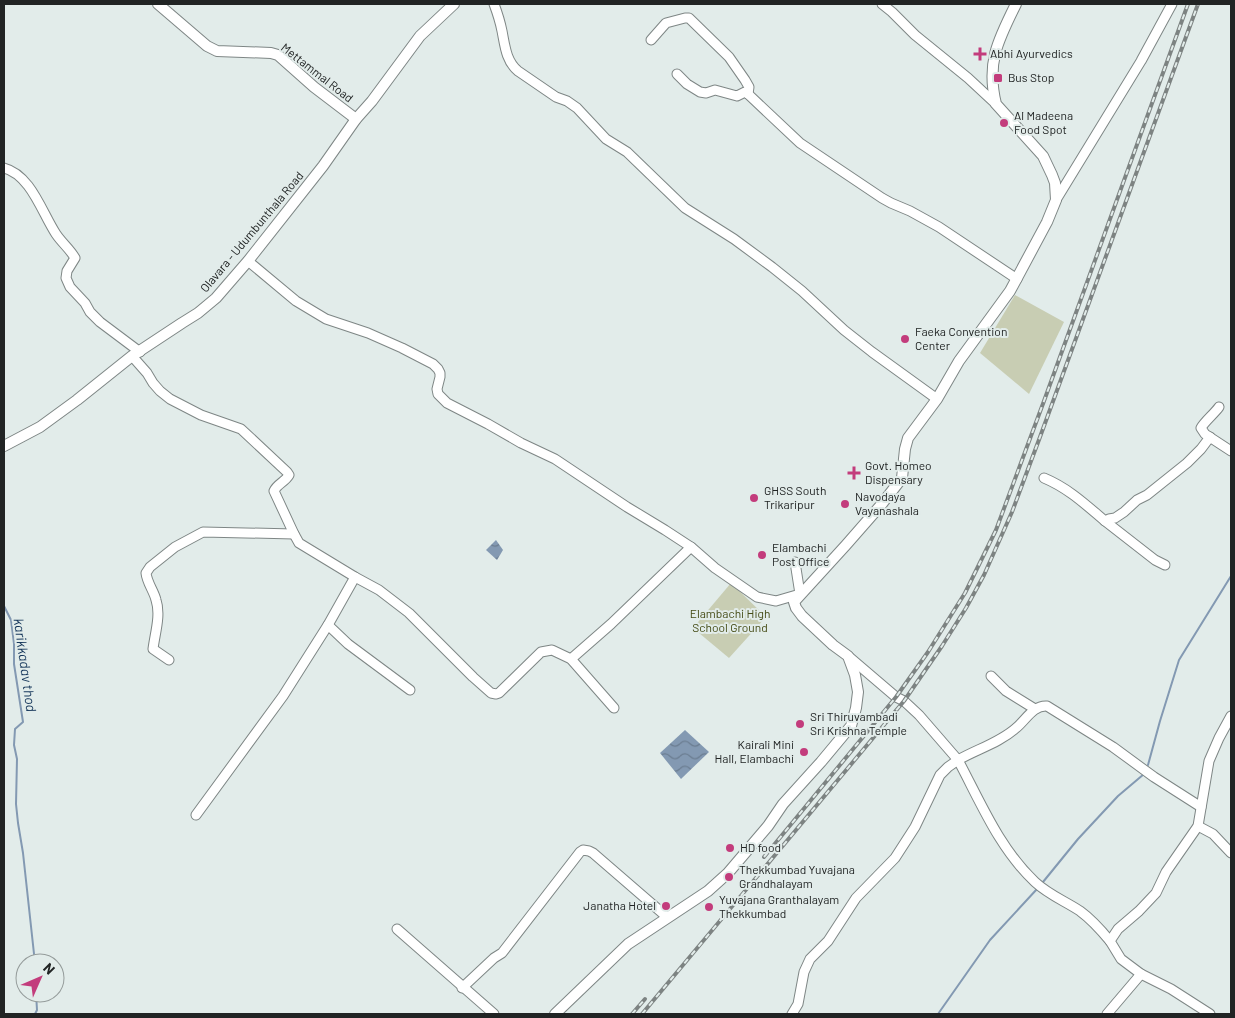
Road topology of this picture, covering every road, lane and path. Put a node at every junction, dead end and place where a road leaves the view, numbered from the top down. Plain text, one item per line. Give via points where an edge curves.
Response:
1 (158, 4) edge
2 (454, 4) edge
3 (494, 4) edge
4 (882, 4) edge
5 (1172, 4) edge
6 (1012, 5) edge
7 (651, 40) dead end
8 (677, 74) dead end
9 (748, 94) junction
10 (996, 104) junction
11 (356, 119) junction
12 (4, 168) edge
13 (1056, 200) junction
14 (248, 261) junction
15 (1017, 279) junction
16 (136, 354) junction
17 (937, 399) junction
18 (1218, 407) dead end
19 (1210, 437) junction
20 (4, 446) edge
21 (1231, 452) edge
22 (1044, 478) dead end
23 (1105, 521) junction
24 (294, 534) junction
25 (691, 547) junction
26 (795, 562) dead end
27 (1165, 565) dead end
28 (355, 577) junction
29 (800, 594) junction
30 (328, 625) junction
31 (848, 656) junction
32 (571, 659) junction
33 (169, 660) dead end
34 (990, 676) dead end
35 (410, 690) dead end
36 (614, 708) dead end
37 (1035, 709) junction
38 (1231, 716) edge
39 (958, 760) junction
40 (1201, 807) junction
41 (196, 815) dead end
42 (1198, 826) junction
43 (1231, 853) edge
44 (667, 917) junction
45 (396, 929) dead end
46 (1110, 941) junction
47 (1141, 974) junction
48 (462, 988) junction
49 (494, 1014) edge
50 (555, 1014) edge
51 (792, 1014) edge
52 (1107, 1014) edge
53 (1210, 1014) edge

1 - 11 main road, Mettammal Road via 217,51 278,56
2 - 11 main road, Olavara - Udumbunthala Road via 420,36
3 - 17 street via 512,66 577,108 606,139 628,152 685,208 772,267 844,330
4 - 10 street
5 - 13 street
6 - 10 main road via 992,67
7 - 9 street via 666,23 689,18 729,58 749,87
8 - 9 street via 700,92 715,90 737,96 745,92
9 - 15 street via 816,155 882,198 939,227
10 - 13 main road via 1043,156 1055,183
11 - 14 main road, Olavara - Udumbunthala Road
12 - 16 street via 24,181 56,234 72,252 75,258 66,278 70,287 90,312
13 - 15 main road
14 - 16 main road, Olavara - Udumbunthala Road via 216,298 198,313
14 - 25 street via 296,301 326,319 368,333 433,364 440,372 438,394 447,403 555,459
15 - 17 main road via 959,361
16 - 20 main road, Olavara - Udumbunthala Road via 40,427
16 - 24 street via 153,383 170,399 201,415 241,429 287,472 287,479 274,491
17 - 29 main road via 908,438 902,478 846,546
18 - 19 street via 1201,428
19 - 21 street
19 - 23 street via 1187,463 1124,512
22 - 23 street via 1078,497
23 - 27 street
24 - 28 street via 299,543
24 - 33 street via 203,532 175,547 150,567 147,579 158,613 153,649
25 - 29 street via 756,597 776,601
25 - 32 street
26 - 29 street
28 - 30 street
28 - 32 street via 409,613 491,693 499,693 541,652 552,650
29 - 31 main road via 794,602 802,616
30 - 35 street
30 - 41 street via 283,696
31 - 39 street via 920,715
31 - 44 main road via 858,692 851,726 728,873 708,891
32 - 36 street
34 - 37 street via 1006,691
37 - 39 street via 1014,730
37 - 40 street via 1046,706
38 - 40 street via 1209,760
39 - 46 street via 1009,853 1035,882 1080,912
39 - 51 street via 940,775 915,827 895,858 856,898 828,941 810,959 798,1004
40 - 42 street
42 - 43 street via 1213,834
42 - 46 street via 1166,872 1156,893 1118,929
44 - 48 street via 593,854 583,850 502,952
44 - 50 main road via 628,944
45 - 48 street
46 - 47 street via 1121,959
47 - 52 street
47 - 53 street
48 - 49 street

